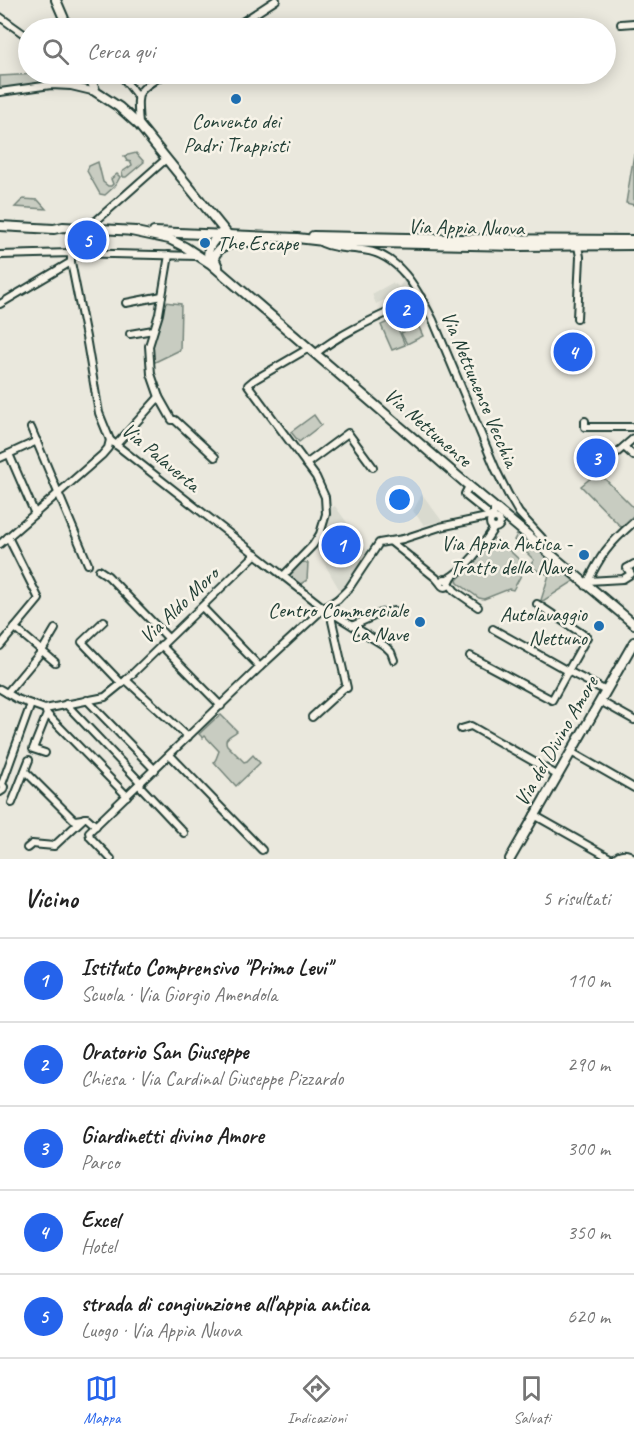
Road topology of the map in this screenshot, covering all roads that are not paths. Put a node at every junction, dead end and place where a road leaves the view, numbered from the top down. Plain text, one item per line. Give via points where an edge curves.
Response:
1 (56, 0) edge
2 (276, 0) edge
3 (0, 17) edge
4 (64, 18) edge
5 (248, 18) edge
6 (634, 23) edge
7 (621, 24) dead end
8 (18, 30) edge
9 (92, 84) edge
10 (128, 84) edge
11 (149, 84) edge
12 (0, 92) edge
13 (96, 92) junction
14 (138, 97) junction
15 (139, 126) junction
16 (166, 159) junction
17 (0, 221) edge
18 (0, 226) edge
19 (67, 227) junction
20 (88, 228) junction
21 (131, 231) junction
22 (222, 232) junction
23 (174, 233) junction
24 (286, 238) junction
25 (297, 238) junction
26 (634, 240) edge
27 (318, 241) junction
28 (226, 245) junction
29 (634, 245) edge
30 (578, 246) junction
31 (71, 254) junction
32 (0, 255) edge
33 (169, 255) junction
34 (200, 256) junction
35 (71, 262) junction
36 (211, 264) junction
37 (224, 276) junction
38 (162, 296) junction
39 (421, 297) junction
40 (126, 303) dead end
41 (0, 304) edge
42 (577, 318) dead end
43 (153, 330) junction
44 (130, 334) dead end
45 (312, 351) junction
46 (156, 387) junction
47 (159, 397) junction
48 (145, 411) junction
49 (585, 422) dead end
50 (634, 427) edge
51 (31, 428) dead end
52 (634, 438) edge
53 (37, 441) junction
54 (113, 442) junction
55 (624, 447) junction
56 (9, 454) junction
57 (634, 456) edge
58 (215, 457) dead end
59 (0, 458) edge
60 (306, 464) junction
61 (373, 467) dead end
62 (598, 470) dead end
63 (469, 486) junction
64 (58, 493) junction
65 (494, 507) junction
66 (516, 508) junction
67 (486, 512) dead end
68 (35, 514) junction
69 (505, 516) junction
70 (634, 522) edge
71 (8, 537) junction
72 (390, 541) junction
73 (0, 544) edge
74 (541, 548) junction
75 (256, 554) junction
76 (88, 564) dead end
77 (634, 564) edge
78 (99, 570) dead end
79 (283, 576) junction
80 (444, 582) junction
81 (587, 583) junction
82 (338, 599) junction
83 (537, 604) dead end
84 (202, 607) junction
85 (478, 607) dead end
86 (324, 608) junction
87 (395, 611) dead end
88 (332, 613) junction
89 (104, 621) dead end
90 (634, 624) edge
91 (354, 625) junction
92 (15, 628) junction
93 (55, 629) dead end
94 (493, 629) dead end
95 (168, 638) junction
96 (634, 642) edge
97 (161, 645) junction
98 (0, 646) edge
99 (42, 651) junction
100 (470, 656) dead end
101 (394, 660) dead end
102 (55, 662) dead end
103 (260, 668) junction
104 (568, 671) junction
105 (124, 682) junction
106 (2, 691) edge
107 (606, 691) junction
108 (87, 700) junction
109 (600, 701) junction
110 (31, 704) junction
111 (66, 704) junction
112 (221, 706) junction
113 (46, 712) junction
114 (312, 717) dead end
115 (634, 720) edge
116 (461, 729) dead end
117 (188, 737) junction
118 (571, 752) junction
119 (45, 753) dead end
120 (170, 755) junction
121 (29, 760) dead end
122 (155, 770) junction
123 (25, 771) junction
124 (557, 775) junction
125 (140, 784) junction
126 (1, 787) edge
127 (634, 788) edge
128 (16, 793) junction
129 (127, 796) junction
130 (12, 803) dead end
131 (534, 815) junction
132 (84, 818) junction
133 (96, 826) junction
134 (184, 833) dead end
135 (27, 848) dead end
136 (262, 850) dead end
137 (111, 859) edge
138 (510, 859) edge
139 (613, 859) edge
140 (634, 859) edge

1 - 4 main road
2 - 5 street
3 - 8 street
6 - 7 street
9 - 13 main road
10 - 14 street
11 - 14 street
12 - 13 street via 51,85
13 - 15 main road
14 - 15 street
15 - 16 main road
16 - 20 street
16 - 22 main road
17 - 19 main road, Via Appia Nuova
18 - 19 main road, Via Appia Nuova
19 - 20 main road, Via Appia Nuova
19 - 31 street, Via Palaverta
20 - 21 main road, Via Appia Nuova
21 - 23 main road, Via Appia Nuova
21 - 34 main road via 169,239
22 - 23 main road, Via Appia Nuova
22 - 24 main road, Via Appia Nuova
22 - 28 main road via 230,239
22 - 36 main road via 208,249
23 - 34 main road
24 - 25 main road, Via Appia Nuova
24 - 28 main road
25 - 26 main road, Via Appia Nuova
25 - 27 main road, Via Appia Nuova
27 - 30 main road, Via Appia Nuova
27 - 39 street, Via Nettunense Vecchia via 380,254 411,279
28 - 37 main road via 214,258
29 - 30 main road, Via Appia Nuova
30 - 42 street
31 - 32 street
31 - 33 street
31 - 35 street, Via Palaverta
33 - 34 street
33 - 38 street
34 - 36 main road, Via Nettunense
35 - 41 street
35 - 54 street, Via Palaverta via 99,413
36 - 37 main road, Via Nettunense
37 - 45 main road, Via Nettunense
38 - 40 street
38 - 43 street
39 - 45 street
39 - 66 street, Via Nettunense Vecchia
43 - 44 street
43 - 46 street via 149,346
45 - 60 street via 248,385
45 - 63 main road, Via Nettunense
46 - 47 street
46 - 48 street
47 - 48 street
47 - 58 street via 172,420
48 - 54 street via 135,425
49 - 50 street via 585,427
51 - 53 street
52 - 55 street
53 - 56 street
53 - 64 street
54 - 64 street
54 - 75 street, Via Palaverta
55 - 57 street
55 - 62 street
56 - 59 street
56 - 68 street
60 - 61 street via 348,433
60 - 79 street via 325,497 324,525 313,545
63 - 65 main road, Via Nettunense
63 - 67 street via 466,496
64 - 68 street
64 - 76 street
65 - 69 main road, Via Nettunense
65 - 72 street via 492,516
66 - 69 street
66 - 74 street, Via Nettunense Vecchia via 542,538
68 - 71 street
69 - 74 main road, Via Nettunense
69 - 80 street via 480,549
70 - 81 street via 606,549
71 - 73 street
71 - 92 street via 39,599
72 - 80 street
72 - 82 street via 377,544
74 - 81 main road, Via Nettunense
75 - 79 street, Via Palaverta
75 - 84 street, Via Aldo Moro
77 - 81 street via 627,568 631,574 623,579
78 - 95 street
79 - 86 street, Via Palaverta
80 - 85 street
81 - 90 main road, Via Nettunense
82 - 86 street
82 - 88 street
83 - 104 street via 587,637
84 - 95 street, Via Aldo Moro
84 - 103 street
86 - 88 street, Via Palaverta
86 - 103 street
87 - 91 street
88 - 91 street, Via Palaverta
88 - 114 street via 347,687
89 - 105 street via 82,642
91 - 101 street, Via Palaverta via 387,648
92 - 98 street
92 - 99 street
93 - 99 street
94 - 104 street
95 - 97 street, Via Aldo Moro
96 - 107 main road, Via del Divino Amore
97 - 105 street, Via Aldo Moro
97 - 112 street
99 - 102 street
99 - 106 street
100 - 104 street via 552,700
103 - 112 street
104 - 107 street
105 - 108 street, Via Aldo Moro via 105,697
105 - 117 street
106 - 110 street
107 - 109 main road, Via del Divino Amore
108 - 111 street, Via Aldo Moro
108 - 122 street
109 - 115 street
109 - 118 main road, Via del Divino Amore
110 - 113 street
110 - 126 street
111 - 113 street, Via Aldo Moro
111 - 125 street
112 - 117 street
113 - 119 street via 33,749
113 - 129 street
116 - 124 street via 471,726
117 - 120 street
118 - 124 main road, Via del Divino Amore
118 - 127 street
120 - 122 street
120 - 136 street
121 - 123 street
122 - 125 street
123 - 128 street
123 - 132 street via 73,819
124 - 131 main road, Via del Divino Amore
125 - 129 street
125 - 134 street
126 - 128 street
128 - 130 street
129 - 133 street
131 - 138 main road, Via del Divino Amore
131 - 139 street
132 - 133 street
132 - 135 street via 54,846 32,844
133 - 137 street via 89,834
139 - 140 street via 628,854

